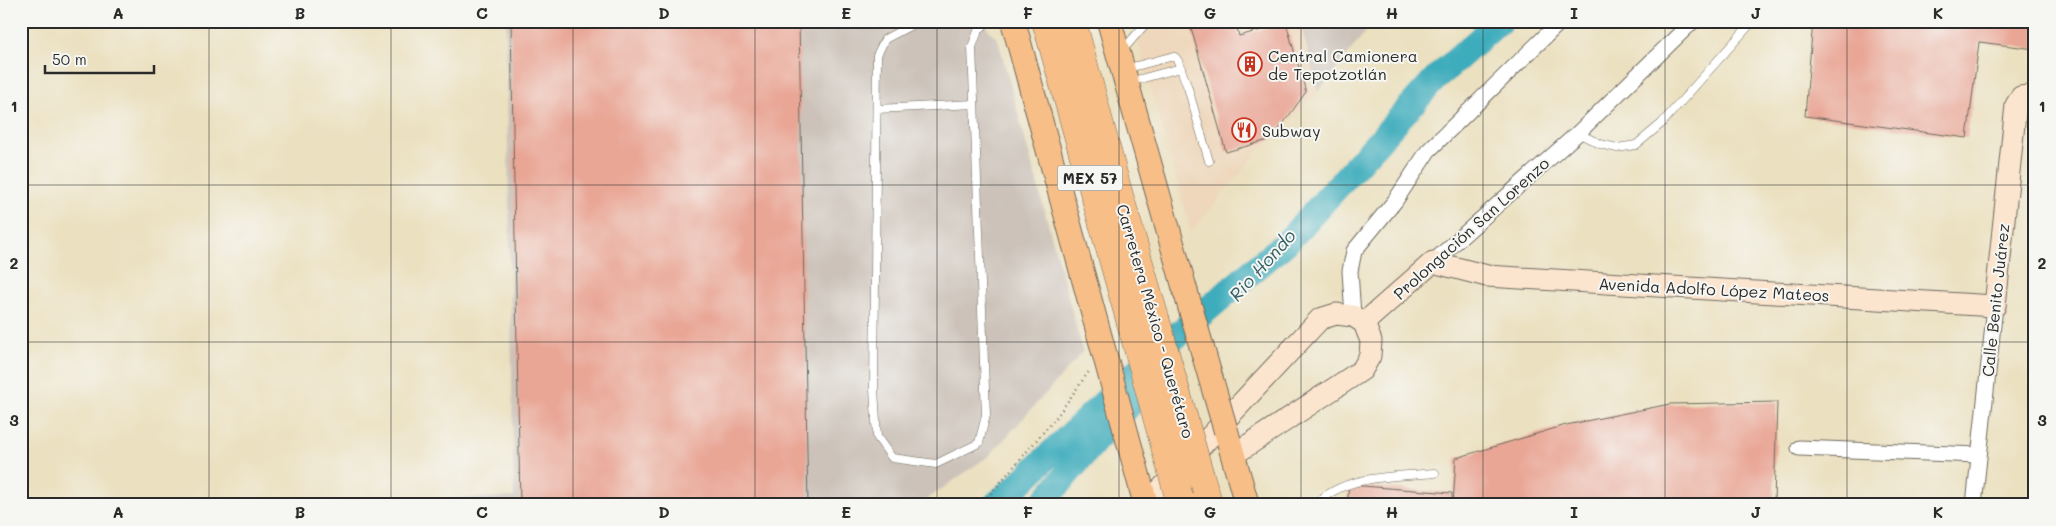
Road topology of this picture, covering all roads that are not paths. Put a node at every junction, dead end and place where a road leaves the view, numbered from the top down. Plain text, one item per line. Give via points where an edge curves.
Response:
1 (817, 21) edge
2 (822, 21) edge
3 (919, 21) edge
4 (988, 21) edge
5 (1013, 21) edge
6 (1046, 21) edge
7 (1072, 21) edge
8 (1091, 21) edge
9 (1109, 21) edge
10 (1148, 21) edge
11 (1561, 21) edge
12 (1693, 21) edge
13 (1753, 21) edge
14 (1181, 68) junction
15 (1123, 69) junction
16 (2028, 96) edge
17 (974, 104) junction
18 (877, 109) junction
19 (1578, 132) junction
20 (1209, 161) dead end
21 (1116, 185) junction
22 (1434, 262) junction
23 (1995, 306) junction
24 (1359, 320) junction
25 (1798, 448) dead end
26 (1233, 455) junction
27 (1978, 455) junction
28 (1435, 473) dead end
29 (1180, 501) edge
30 (1146, 505) edge
31 (1209, 505) edge
32 (1248, 505) edge
33 (1315, 505) edge
34 (1974, 505) edge

1 - 2 lane
3 - 18 lane via 886,39 877,55
4 - 17 lane via 978,31 972,47
5 - 30 main road
6 - 29 highway, Carretera México - Querétaro / MEX 57, bridge
7 - 21 highway, Carretera México - Querétaro / MEX 57
8 - 21 highway via 1120,150
9 - 15 main road
10 - 15 lane
11 - 24 street via 1428,151 1395,201 1354,251 1350,271
12 - 19 street, Prolongación San Lorenzo
13 - 19 lane via 1652,132 1636,145 1617,148 1600,144
14 - 15 lane
14 - 15 lane via 1175,58 1170,57
14 - 20 lane
15 - 26 main road, bridge
16 - 23 main road, Calle Benito Juárez via 2016,105
17 - 18 lane
17 - 18 lane via 986,415 979,443 936,464 892,458 878,437 874,388
19 - 22 street, Prolongación San Lorenzo
21 - 31 highway, Carretera México - Querétaro / MEX 57, bridge
22 - 23 main road, Avenida Adolfo López Mateos via 1487,276
22 - 24 main road, Prolongación San Lorenzo
23 - 27 street, Calle Benito Juárez
24 - 26 main road via 1371,341 1370,356 1362,370
24 - 30 main road via 1336,314 1320,319
25 - 27 street
26 - 32 main road
27 - 34 street, Calle Benito Juárez
28 - 33 lane via 1354,482 1323,496

